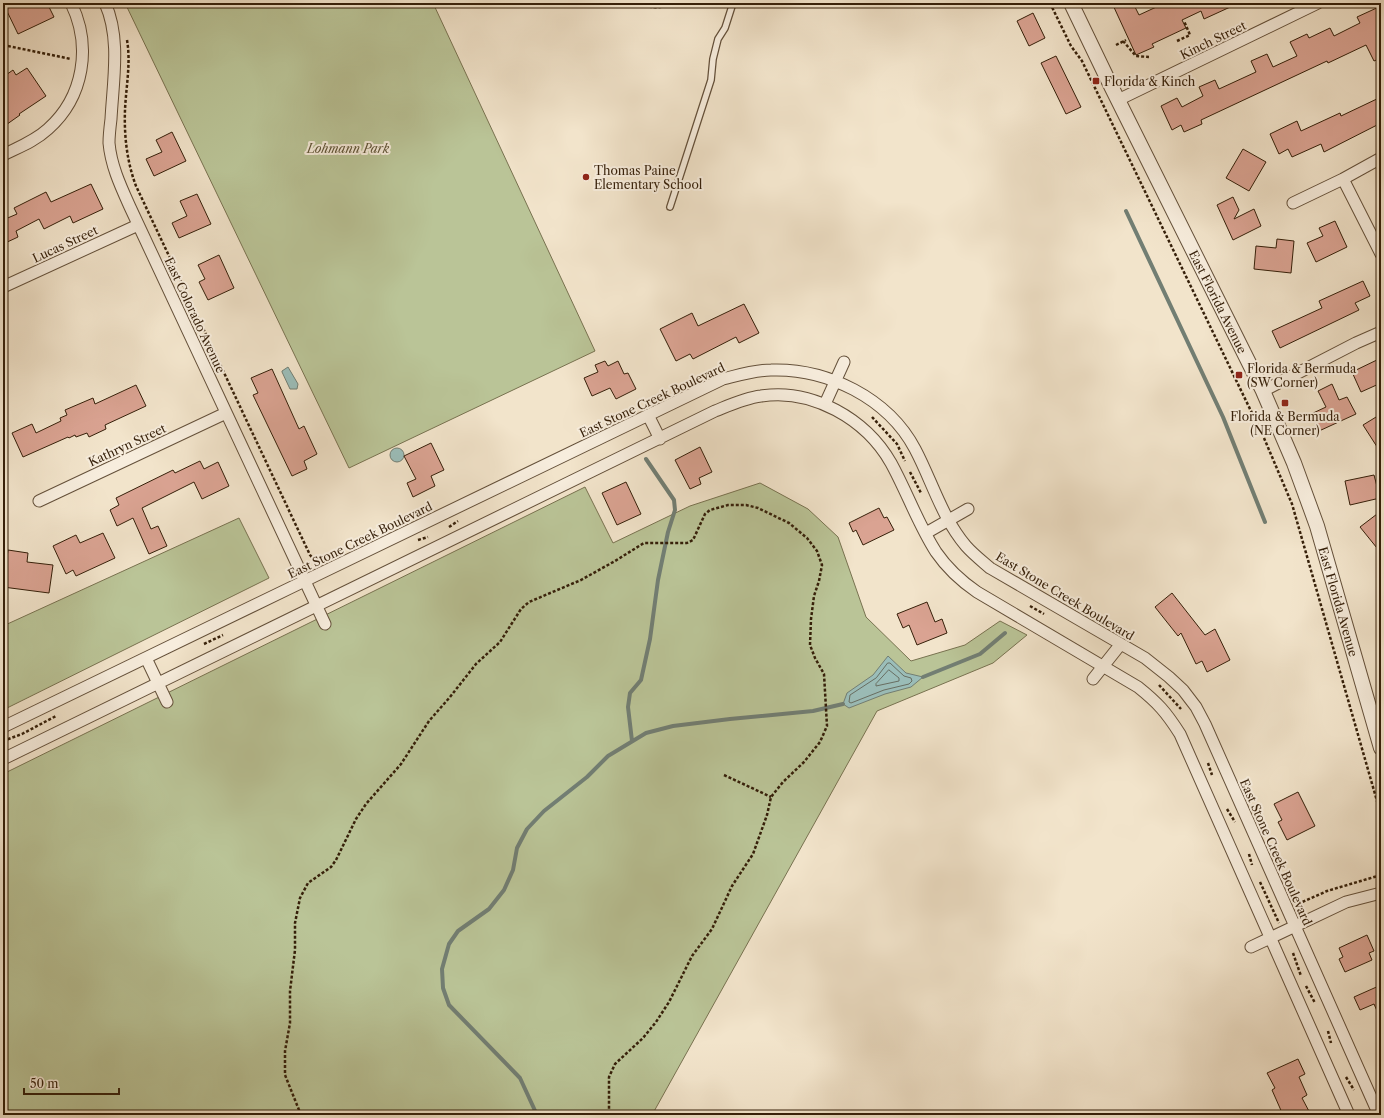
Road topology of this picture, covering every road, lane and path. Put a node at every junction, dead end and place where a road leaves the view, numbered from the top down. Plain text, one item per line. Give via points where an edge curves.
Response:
1 (72, 3) edge
2 (105, 3) edge
3 (634, 3) edge
4 (673, 3) edge
5 (733, 3) edge
6 (1050, 3) edge
7 (1071, 3) edge
8 (1318, 3) edge
9 (1184, 21) dead end
10 (127, 38) dead end
11 (1177, 41) dead end
12 (3, 45) edge
13 (1116, 45) dead end
14 (1149, 56) dead end
15 (74, 59) dead end
16 (1118, 100) junction
17 (3, 155) edge
18 (1381, 158) edge
19 (1343, 179) junction
20 (1293, 203) dead end
21 (670, 207) dead end
22 (138, 224) junction
23 (1381, 254) edge
24 (3, 287) edge
25 (1381, 332) edge
26 (844, 362) dead end
27 (836, 381) junction
28 (1263, 391) junction
29 (825, 404) junction
30 (226, 413) junction
31 (648, 415) junction
32 (660, 439) junction
33 (39, 501) dead end
34 (968, 509) dead end
35 (948, 520) junction
36 (926, 533) junction
37 (316, 562) dead end
38 (304, 581) junction
39 (316, 606) junction
40 (325, 624) dead end
41 (1120, 645) junction
42 (146, 658) junction
43 (1104, 666) junction
44 (1093, 679) dead end
45 (158, 684) junction
46 (167, 702) dead end
47 (3, 727) edge
48 (1381, 748) edge
49 (3, 759) edge
50 (724, 775) dead end
51 (771, 797) junction
52 (1381, 815) edge
53 (1381, 875) edge
54 (1381, 893) edge
55 (1296, 905) dead end
56 (1294, 926) junction
57 (1271, 937) junction
58 (1251, 946) dead end
59 (1292, 952) dead end
60 (1316, 1005) dead end
61 (1327, 1029) dead end
62 (1332, 1048) dead end
63 (1345, 1075) dead end
64 (1356, 1093) dead end
65 (301, 1115) edge
66 (609, 1115) edge
67 (1349, 1115) edge
68 (1379, 1115) edge

1 - 17 street via 83,45 79,83 73,97 65,112 48,129 31,142
2 - 22 street, East Colorado Avenue via 113,33 115,54 109,142 120,184
3 - 4 path via 650,8
5 - 21 lane via 725,28 718,39 711,80
6 - 52 path via 1071,46 1082,61 1251,410 1292,504
7 - 16 street, East Florida Avenue
8 - 16 street, Kinch Street
9 - 11 path via 1190,35
10 - 37 path via 129,67 125,134 136,186
12 - 15 path
13 - 14 path via 1124,41 1136,56
16 - 28 street, East Florida Avenue
18 - 19 street
19 - 20 street
19 - 23 street
22 - 24 street, Lucas Street
22 - 30 street, East Colorado Avenue
25 - 28 street
26 - 27 street
27 - 29 street
27 - 31 street, East Stone Creek Boulevard via 796,371 749,372 724,379
27 - 35 street, East Stone Creek Boulevard via 868,397 903,432 914,448
28 - 48 street, East Florida Avenue via 1294,463 1317,526
29 - 32 street via 787,395 750,398 715,411
29 - 36 street via 867,432 880,447
30 - 33 street, Kathryn Street
30 - 38 street, East Colorado Avenue
31 - 32 street
31 - 38 street, East Stone Creek Boulevard
32 - 39 street
34 - 35 street
35 - 36 street
35 - 41 street, East Stone Creek Boulevard via 966,546 990,568
36 - 43 street via 936,552 964,584
38 - 39 street, East Colorado Avenue
38 - 42 street, East Stone Creek Boulevard
39 - 40 street, East Colorado Avenue
39 - 45 street
41 - 43 street
41 - 56 street, East Stone Creek Boulevard via 1145,658 1169,677 1196,707
42 - 45 street
42 - 47 street, East Stone Creek Boulevard
43 - 44 street
43 - 57 street via 1138,687 1156,702 1180,734
45 - 46 street
45 - 49 street
50 - 51 path
51 - 65 path via 820,742 828,717 824,674 810,645 814,596 822,565 817,550 789,523 746,505 728,505 710,510 705,514 693,540 687,544 644,543 581,580 529,602 521,609 500,642 476,664 428,721 401,764 356,819 331,867 308,883 300,898 295,923 285,1075
51 - 66 path via 753,854 732,886 712,929 692,956 656,1022 615,1064 609,1077
53 - 55 path via 1327,891
54 - 56 street via 1346,902
56 - 57 street
56 - 68 street, East Stone Creek Boulevard
57 - 58 street
57 - 67 street
59 - 60 path
61 - 62 path
63 - 64 path

